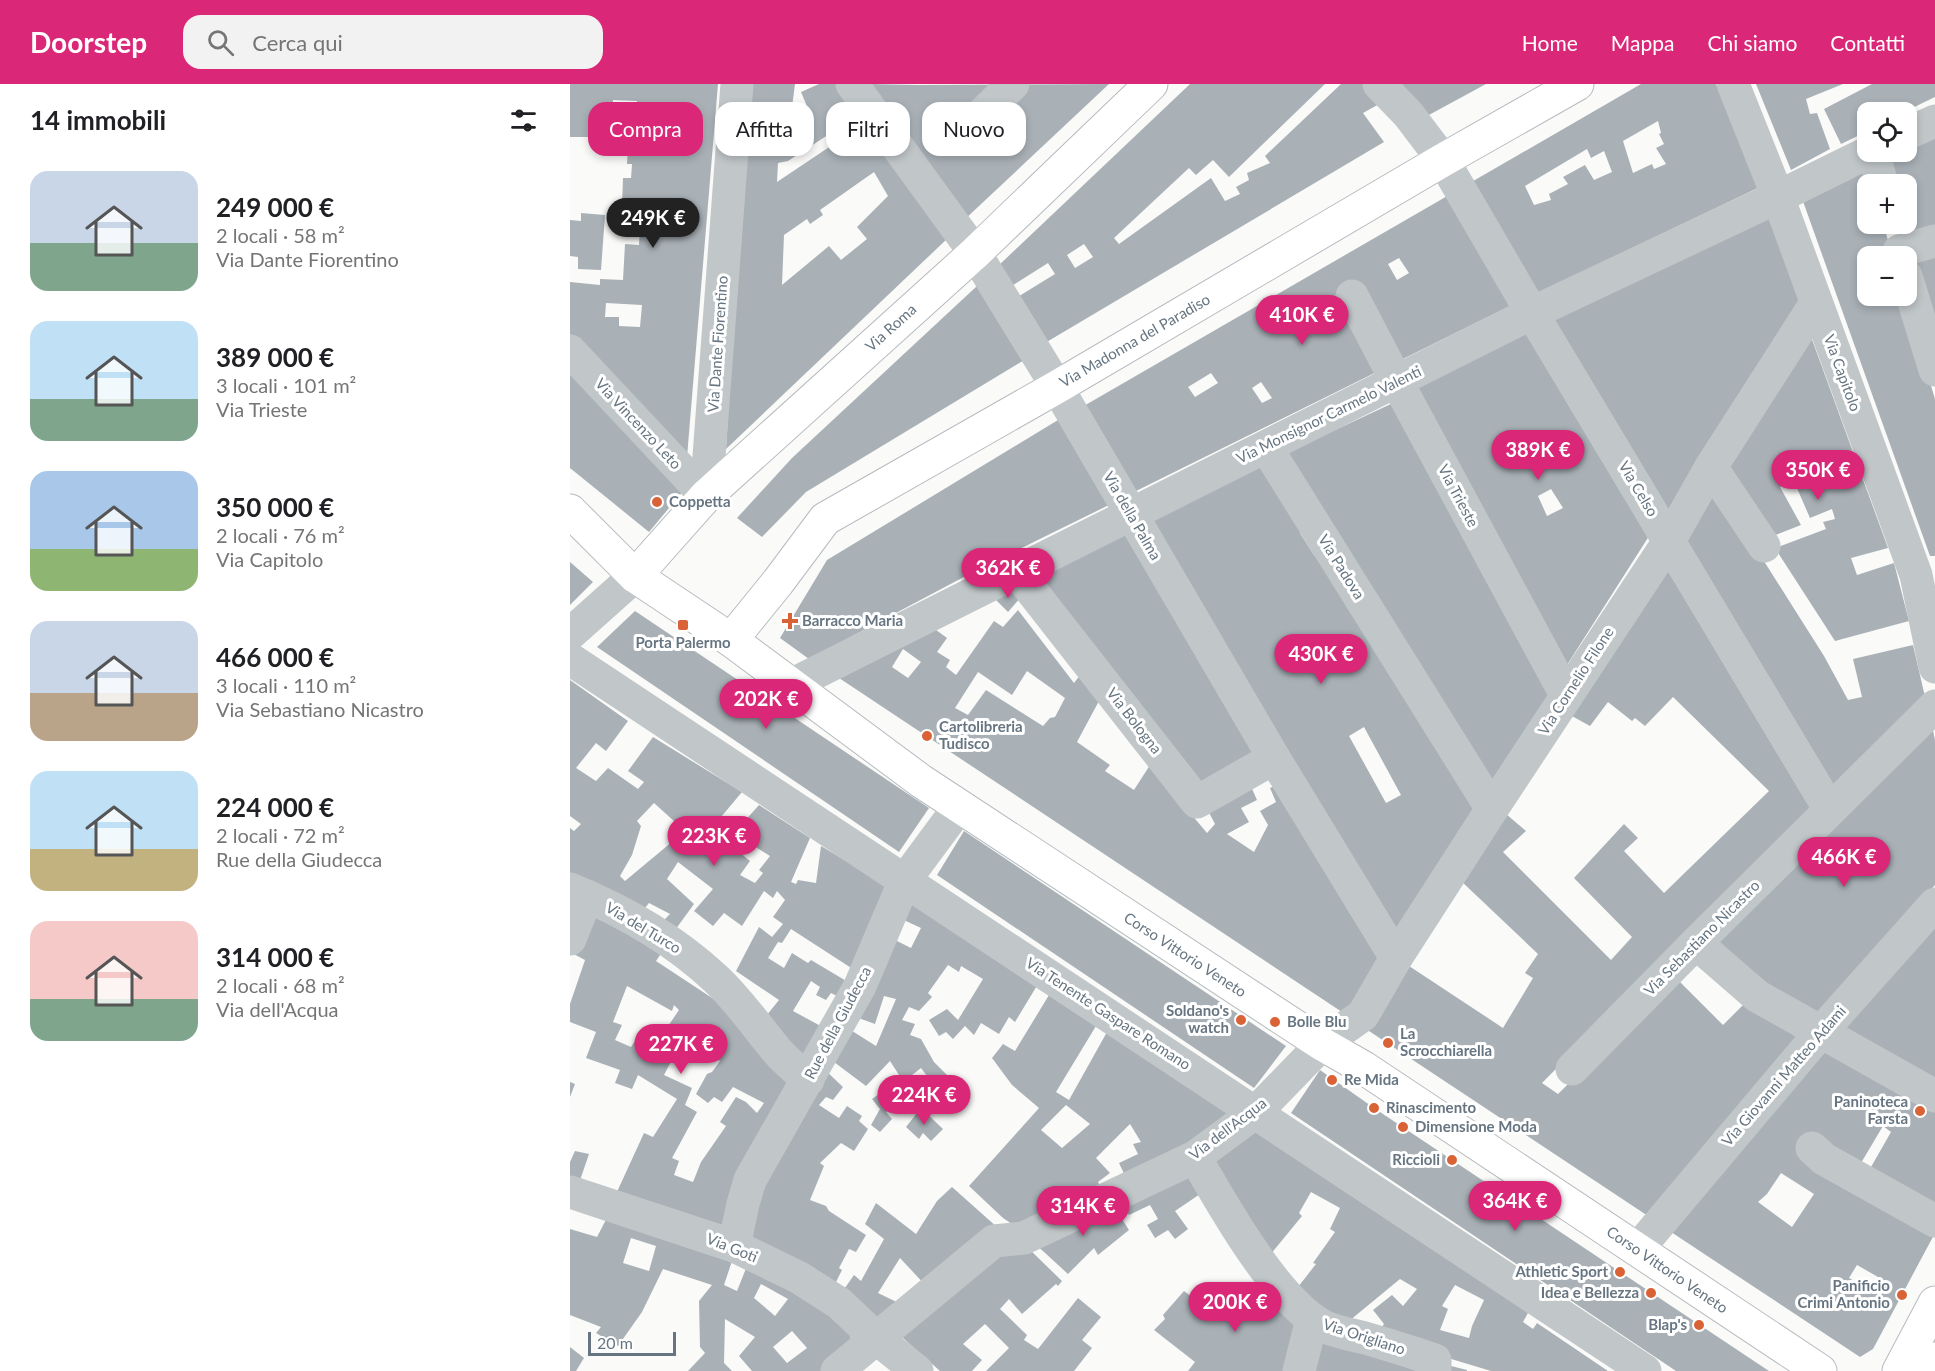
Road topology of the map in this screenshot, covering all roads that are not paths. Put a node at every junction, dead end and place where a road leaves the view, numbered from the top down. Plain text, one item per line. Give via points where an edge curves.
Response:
1 (737, 84) edge
2 (852, 84) edge
3 (1013, 84) edge
4 (1151, 84) edge
5 (1379, 84) edge
6 (1733, 84) edge
7 (1555, 89) edge
8 (995, 102) edge
9 (1935, 121) edge
10 (1917, 129) edge
11 (1857, 159) edge
12 (1443, 160) junction
13 (1778, 197) junction
14 (1935, 241) edge
15 (1917, 247) edge
16 (975, 253) junction
17 (1352, 296) dead end
18 (1816, 303) junction
19 (1916, 306) edge
20 (1532, 313) junction
21 (570, 351) edge
22 (1935, 370) edge
23 (1397, 382) junction
24 (1057, 387) junction
25 (1266, 447) junction
26 (1711, 467) junction
27 (706, 496) junction
28 (570, 511) edge
29 (1130, 513) junction
30 (1669, 541) junction
31 (1764, 546) dead end
32 (1016, 571) junction
33 (1925, 573) edge
34 (635, 576) junction
35 (570, 634) edge
36 (731, 640) junction
37 (1934, 659) edge
38 (570, 660) edge
39 (791, 685) junction
40 (1566, 695) junction
41 (1935, 706) edge
42 (1274, 758) junction
43 (958, 807) junction
44 (1492, 810) junction
45 (1830, 810) junction
46 (905, 880) junction
47 (579, 892) edge
48 (1935, 904) edge
49 (570, 939) edge
50 (1696, 943) junction
51 (1396, 958) junction
52 (1820, 1033) junction
53 (1322, 1044) junction
54 (1572, 1069) dead end
55 (808, 1080) junction
56 (1935, 1096) edge
57 (1256, 1112) junction
58 (1812, 1148) dead end
59 (1195, 1157) junction
60 (570, 1192) edge
61 (1935, 1221) edge
62 (734, 1246) junction
63 (1636, 1250) junction
64 (1935, 1303) edge
65 (1312, 1319) junction
66 (876, 1338) junction
67 (1935, 1359) edge
68 (1435, 1366) edge
69 (837, 1371) edge
70 (917, 1371) edge
71 (1299, 1371) edge
72 (1645, 1371) edge
73 (1820, 1371) edge
74 (1899, 1371) edge
75 (1922, 1371) edge

1 - 27 street, Via Dante Fiorentino
2 - 16 street, Via della Palma
3 - 8 street
4 - 16 main road, Via Roma
5 - 12 street, Via Celso
6 - 13 street, Via Capitolo
7 - 12 main road, Via Madonna del Paradiso
9 - 10 street
11 - 13 street, Via Monsignor Carmelo Valenti
12 - 20 street, Via Celso
12 - 24 main road, Via Madonna del Paradiso
13 - 18 street, Via Capitolo
13 - 20 street, Via Monsignor Carmelo Valenti
14 - 15 street
16 - 24 street, Via della Palma
16 - 27 main road, Via Roma
17 - 23 street, Via Trieste
18 - 26 street, Via Cornelio Filone
18 - 33 street, Via Capitolo
19 - 22 street
20 - 23 street, Via Monsignor Carmelo Valenti
20 - 30 street, Via Celso
21 - 27 street, Via Vincenzo Leto
23 - 25 street, Via Monsignor Carmelo Valenti
23 - 40 street, Via Trieste
24 - 29 street, Via della Palma
24 - 36 main road, Via Madonna del Paradiso via 825,519
25 - 29 street, Via Monsignor Carmelo Valenti
25 - 44 street, Via Padova
26 - 30 street, Via Cornelio Filone
26 - 31 street
27 - 34 main road, Via Roma
28 - 34 main road, Corso Vittorio Veneto
29 - 32 street, Via Monsignor Carmelo Valenti
29 - 42 street, Via della Palma
30 - 40 street, Via Cornelio Filone
30 - 45 street, Via Celso
32 - 39 street, Via Monsignor Carmelo Valenti
32 - 42 street, Via Bologna via 1197,802
33 - 37 street, Via Capitolo
34 - 35 street
34 - 36 main road, Corso Vittorio Veneto
36 - 39 main road, Corso Vittorio Veneto
38 - 46 street, Via Tenente Gaspare Romano
39 - 43 main road, Corso Vittorio Veneto
40 - 44 street, Via Cornelio Filone
41 - 45 street, Via Sebastiano Nicastro
42 - 51 street, Via della Palma
43 - 46 street, Rue della Giudecca
43 - 53 main road, Corso Vittorio Veneto
44 - 51 street, Via Cornelio Filone
45 - 50 street, Via Sebastiano Nicastro
46 - 55 street, Rue della Giudecca via 860,986
46 - 57 street, Via Tenente Gaspare Romano
47 - 49 street
47 - 55 street, Via del Turco via 672,943 716,978 779,1053
48 - 52 street, Via Giovanni Matteo Adami
50 - 52 street via 1757,996
50 - 54 street, Via Sebastiano Nicastro
51 - 53 street, Via Cornelio Filone via 1363,1015
52 - 56 street
52 - 63 street, Via Giovanni Matteo Adami
53 - 57 street, Via dell'Acqua
53 - 63 main road, Corso Vittorio Veneto
55 - 62 street, Rue della Giudecca via 750,1180
57 - 59 street, Via dell'Acqua
57 - 72 street, Via Tenente Gaspare Romano
58 - 61 street via 1824,1160
59 - 65 street, Via Origliano via 1227,1214 1263,1265
59 - 66 street, Via dell'Acqua via 1024,1238 994,1241
60 - 62 street, Via Goti
62 - 66 street, Via Goti via 798,1277 839,1303
63 - 73 main road, Corso Vittorio Veneto
64 - 74 main road
65 - 68 street, Via Origliano via 1327,1328 1402,1349
65 - 71 street
66 - 69 street, Via dell'Acqua
66 - 70 street, Via Goti
67 - 75 main road

